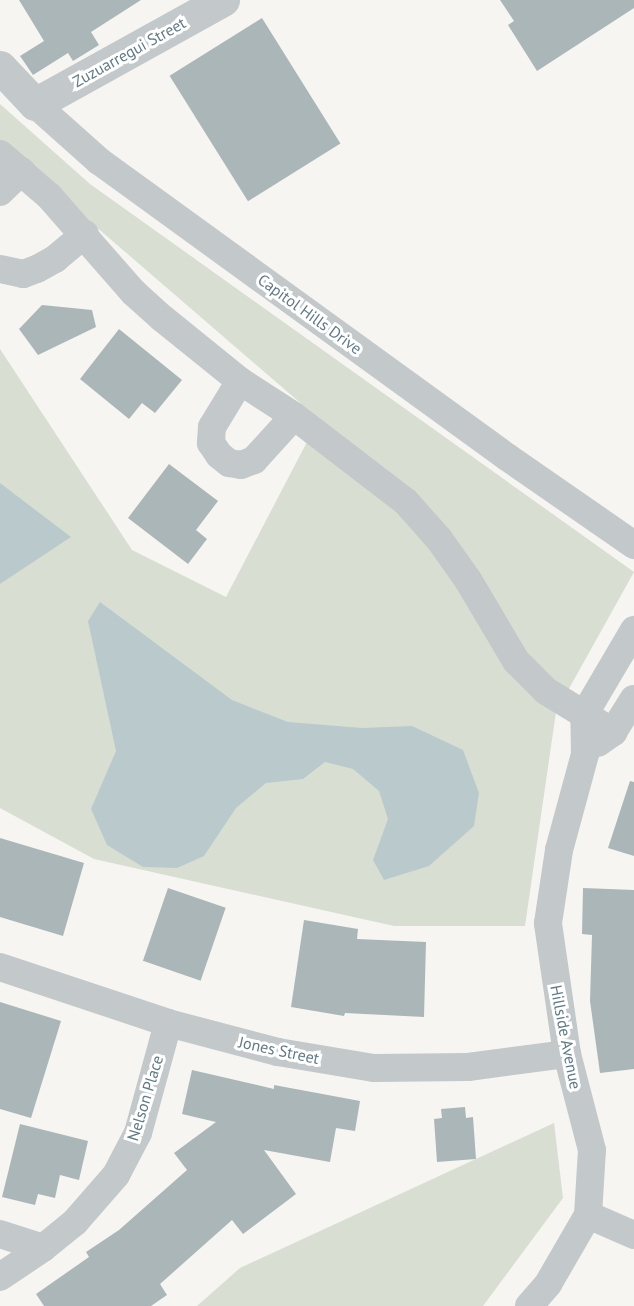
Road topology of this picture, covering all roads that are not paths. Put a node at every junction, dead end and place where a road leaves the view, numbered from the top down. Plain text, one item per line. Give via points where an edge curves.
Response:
1 (223, 0) edge
2 (0, 67) edge
3 (34, 104) junction
4 (11, 162) edge
5 (0, 192) edge
6 (85, 234) junction
7 (0, 268) edge
8 (240, 381) junction
9 (294, 416) junction
10 (634, 545) edge
11 (634, 630) edge
12 (634, 699) edge
13 (584, 714) junction
14 (613, 732) junction
15 (585, 754) junction
16 (0, 968) edge
17 (168, 1023) junction
18 (567, 1054) junction
19 (588, 1215) junction
20 (0, 1234) edge
21 (634, 1235) edge
22 (43, 1248) junction
23 (0, 1277) edge
24 (529, 1306) edge

1 - 3 street, Zuzuarregui Street
2 - 3 street, Capitol Hills Drive
3 - 10 street, Capitol Hills Drive via 106,165
4 - 5 street
4 - 6 street
6 - 7 street via 37,269 22,274
6 - 8 street via 133,292
8 - 9 street
8 - 9 street via 212,427 211,443 230,463 241,465 254,460
9 - 13 street via 406,502 468,580 516,661 546,691
11 - 13 street
12 - 14 street
13 - 14 street
13 - 15 street, Hillside Avenue
14 - 15 street
15 - 18 street, Hillside Avenue via 559,850 548,923
16 - 17 street, Jones Street
17 - 18 street, Jones Street via 278,1052 374,1068 468,1067
17 - 22 street, Nelson Place via 138,1132 116,1175 75,1222
18 - 19 street, Hillside Avenue via 592,1150
19 - 21 street
19 - 24 street, Hillside Avenue via 548,1284
20 - 22 street
22 - 23 street, Nelson Place

